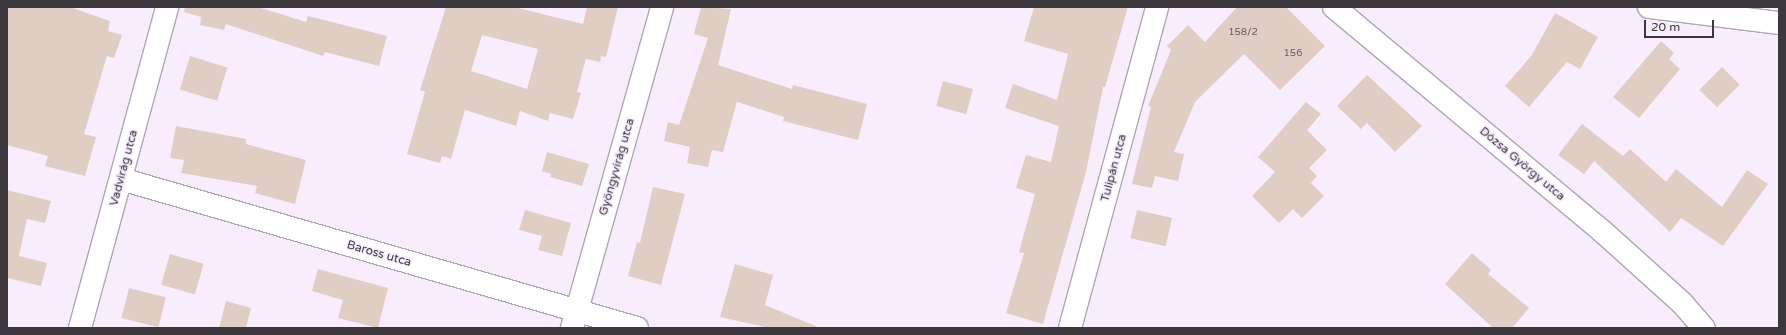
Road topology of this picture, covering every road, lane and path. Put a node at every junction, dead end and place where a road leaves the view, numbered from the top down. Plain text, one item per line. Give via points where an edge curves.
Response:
1 (167, 7) edge
2 (662, 7) edge
3 (1157, 7) edge
4 (1334, 7) edge
5 (1662, 8) edge
6 (1779, 23) edge
7 (121, 179) junction
8 (574, 319) edge
9 (80, 328) edge
10 (637, 328) edge
11 (1070, 328) edge
12 (1704, 328) edge

1 - 7 street, Vadvirág utca
2 - 8 street, Gyöngyvirág utca
3 - 11 street, Tulipán utca
4 - 12 street, Dózsa György utca via 1602,231 1682,303
5 - 6 street
7 - 8 street, Baross utca
7 - 9 street, Vadvirág utca
8 - 10 street, Baross utca

